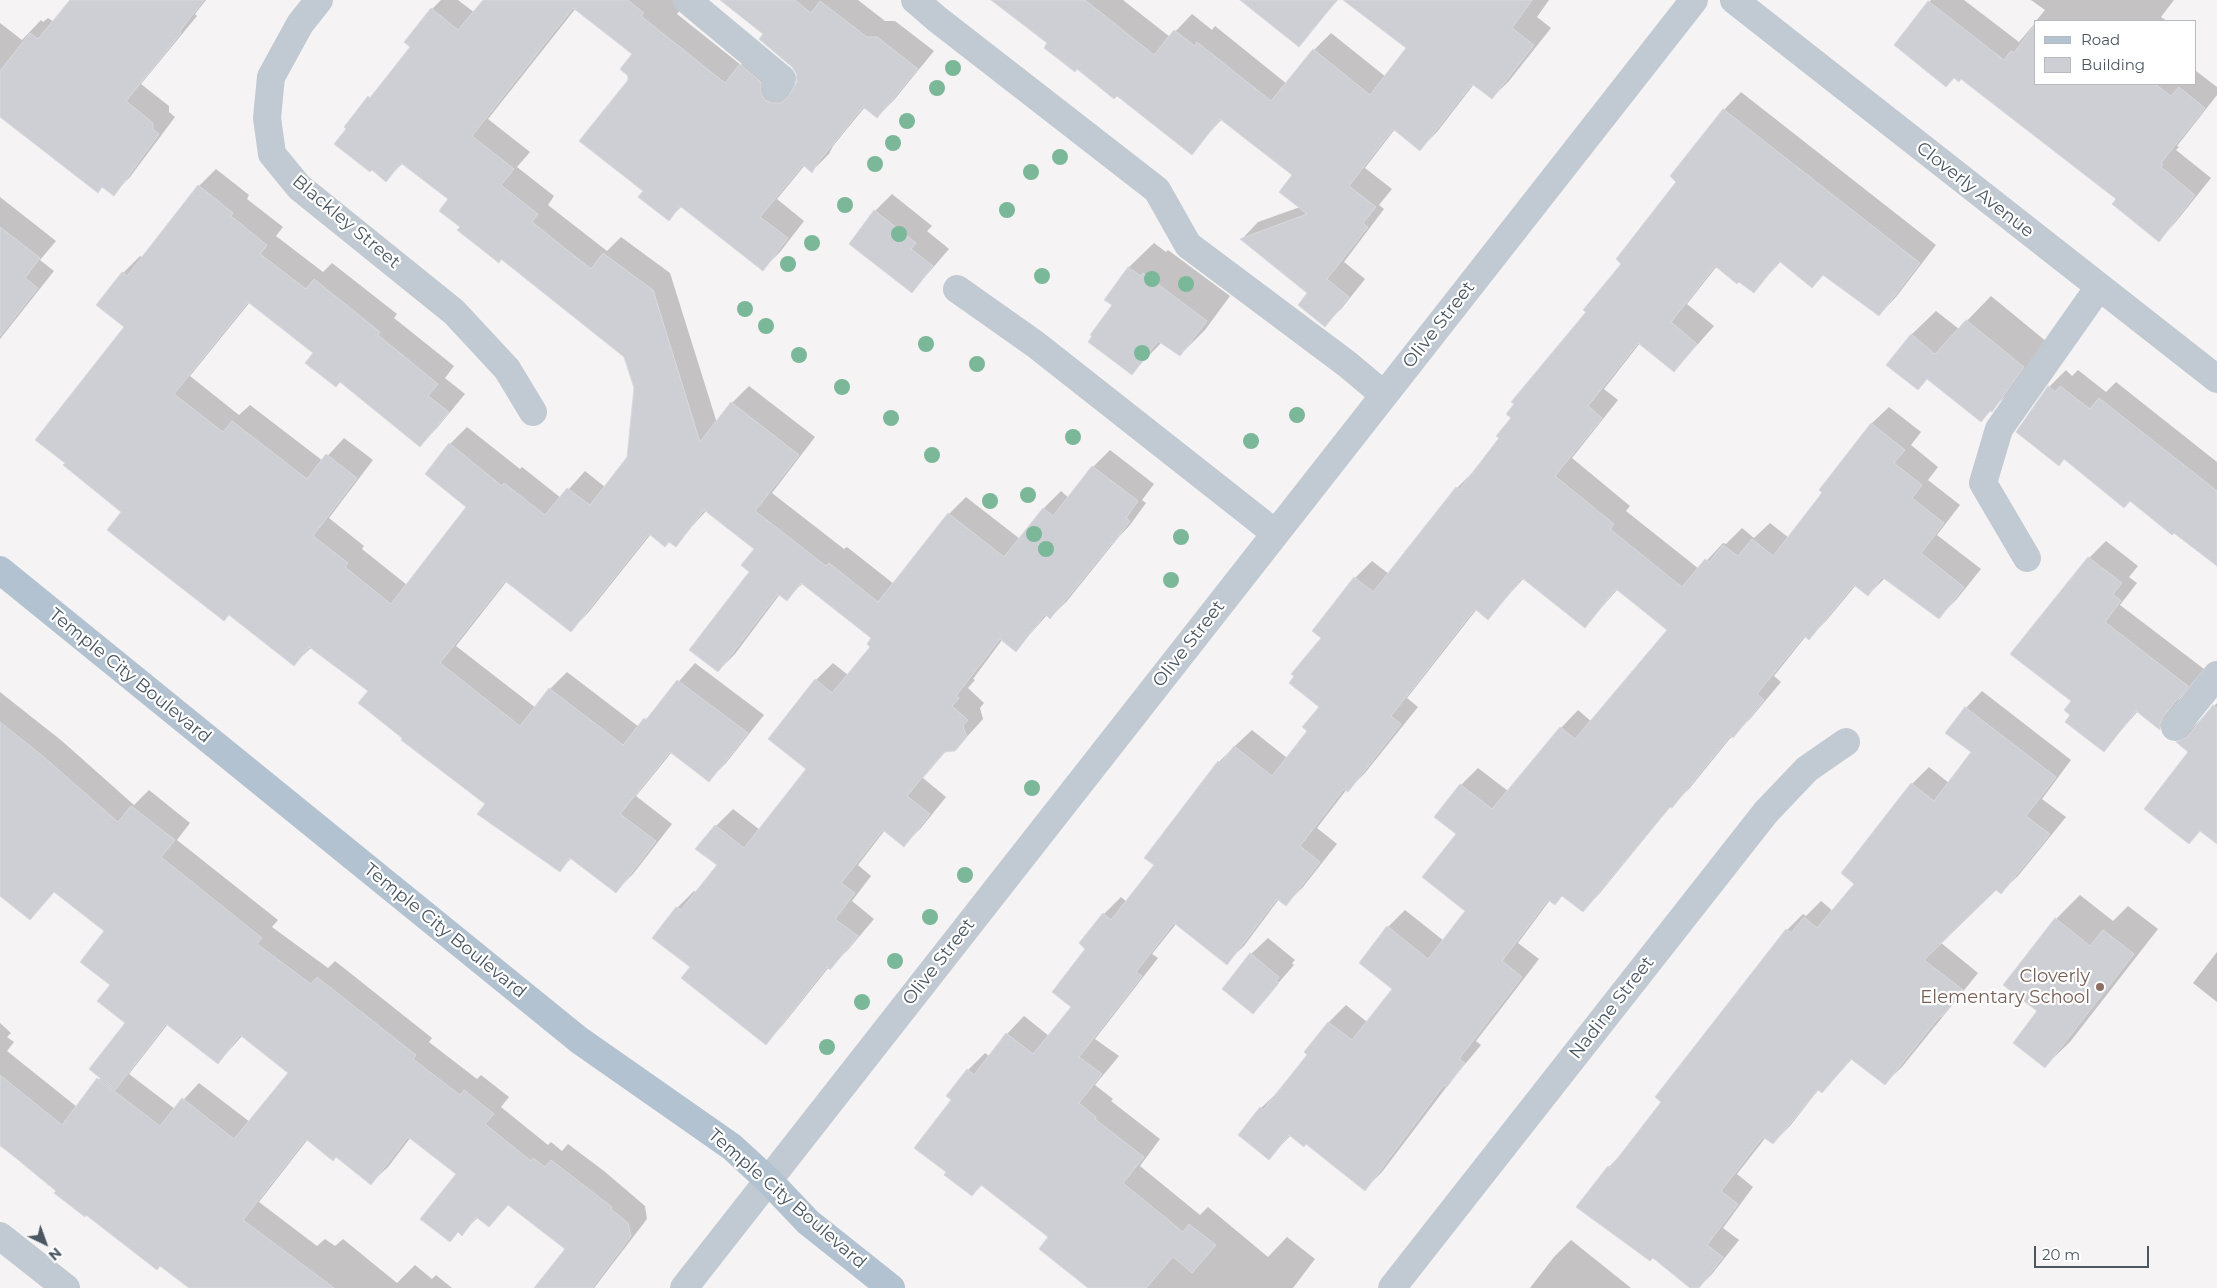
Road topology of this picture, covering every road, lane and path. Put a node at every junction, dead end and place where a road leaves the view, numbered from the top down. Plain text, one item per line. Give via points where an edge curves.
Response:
1 (319, 0) edge
2 (686, 0) edge
3 (915, 0) edge
4 (1694, 0) edge
5 (1734, 0) edge
6 (775, 88) dead end
7 (2099, 287) junction
8 (957, 289) dead end
9 (2217, 379) edge
10 (1384, 395) junction
11 (534, 412) dead end
12 (1275, 533) junction
13 (2027, 558) dead end
14 (0, 570) edge
15 (2217, 675) edge
16 (2175, 726) dead end
17 (1846, 742) dead end
18 (770, 1181) junction
19 (0, 1236) edge
20 (66, 1288) edge
21 (684, 1288) edge
22 (892, 1288) edge
23 (1392, 1288) edge

1 - 11 street, Blackley Street via 300,24 271,77 267,118 272,154 299,187 454,312 507,369
2 - 6 street via 782,79
3 - 10 street via 1157,190 1188,245
4 - 10 street, Olive Street
5 - 7 street, Cloverly Avenue
7 - 9 street, Cloverly Avenue
7 - 13 street via 1999,429 1982,483
8 - 12 street via 1035,344
10 - 12 street, Olive Street
12 - 18 street, Olive Street
14 - 18 main road, Temple City Boulevard via 579,1040 732,1147
15 - 16 street
17 - 23 street, Nadine Street via 1807,769 1766,812
18 - 21 street, Olive Street
18 - 22 main road, Temple City Boulevard via 808,1222
19 - 20 street

